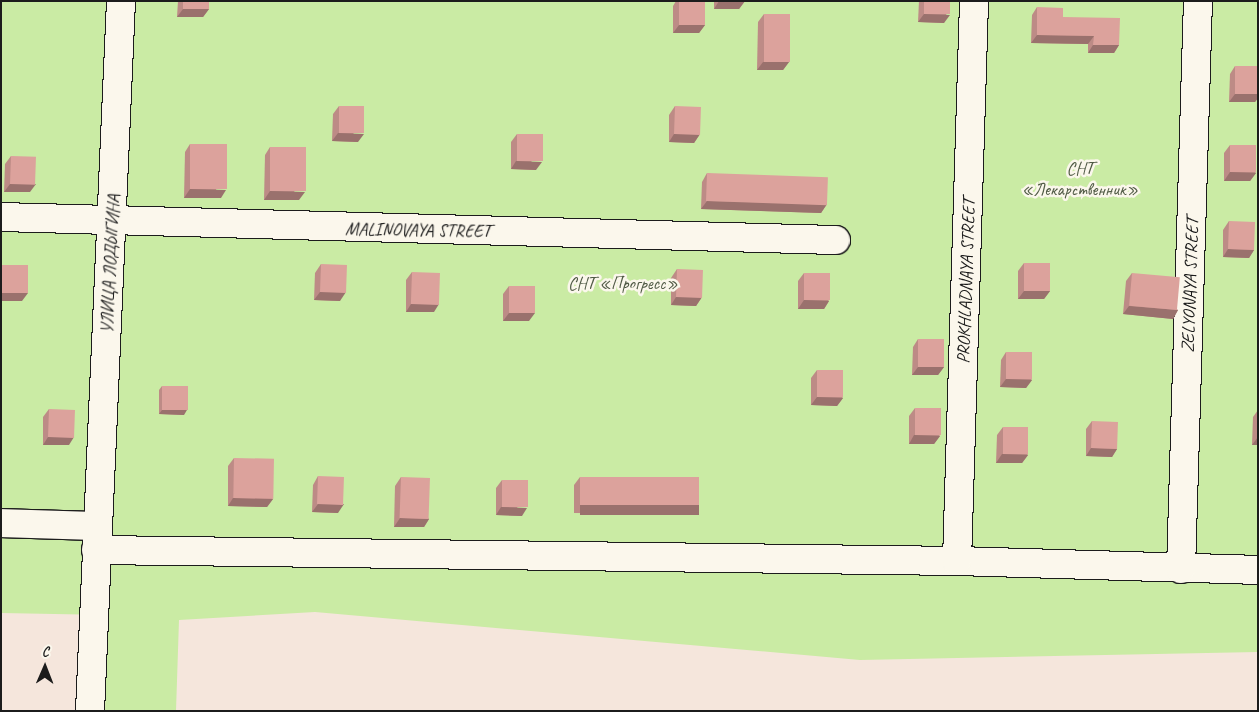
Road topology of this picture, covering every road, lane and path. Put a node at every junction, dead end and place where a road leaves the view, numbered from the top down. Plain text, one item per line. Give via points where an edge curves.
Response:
1 (121, 1) edge
2 (974, 1) edge
3 (1198, 1) edge
4 (1, 217) edge
5 (113, 222) junction
6 (836, 240) dead end
7 (1, 523) edge
8 (96, 538) junction
9 (957, 561) junction
10 (1181, 569) junction
11 (1258, 570) edge
12 (90, 711) edge

1 - 5 street, УЛИЦА ЛОДЫГИНА
2 - 9 street, PROKHLADNAYA STREET
3 - 10 street, ZELYONAYA STREET
4 - 5 street, MALINOVAYA STREET
5 - 6 street, MALINOVAYA STREET
5 - 8 street, УЛИЦА ЛОДЫГИНА
7 - 8 street
8 - 9 street
8 - 12 street, УЛИЦА ЛОДЫГИНА
9 - 10 street
10 - 11 street

